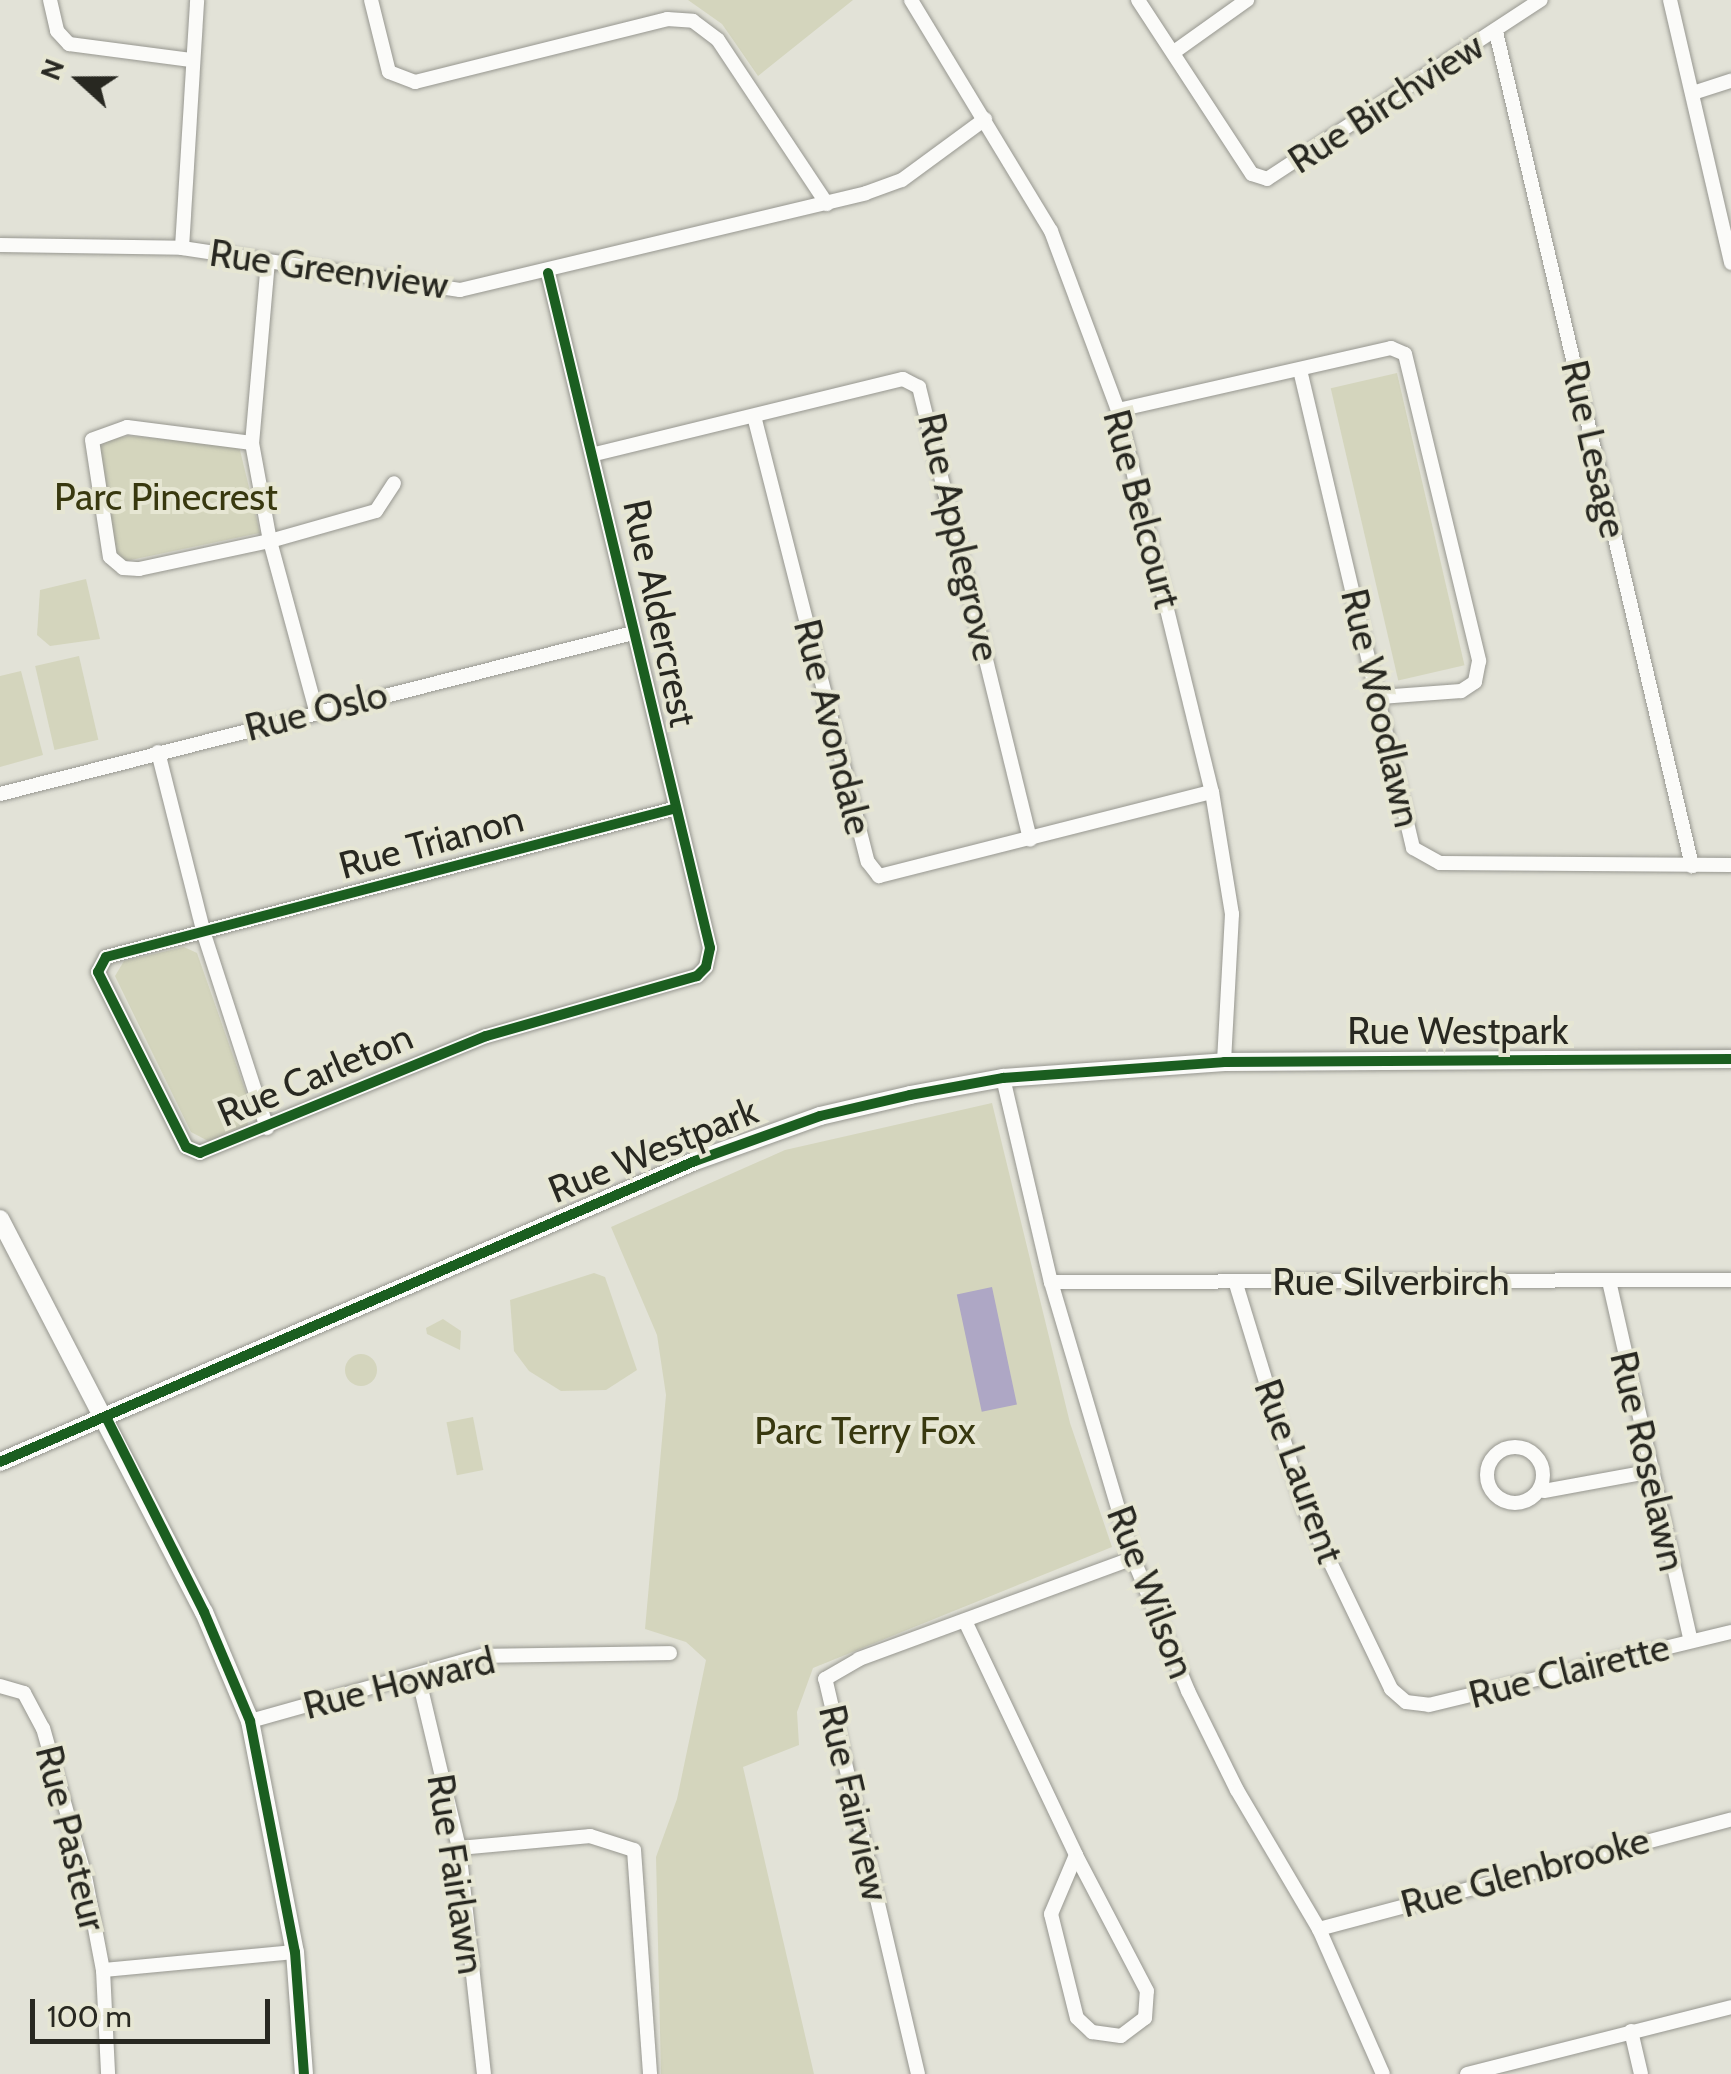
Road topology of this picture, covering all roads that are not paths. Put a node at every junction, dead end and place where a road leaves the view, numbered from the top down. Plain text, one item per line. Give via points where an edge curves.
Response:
1 (50, 0) edge
2 (197, 0) edge
3 (372, 0) edge
4 (911, 0) edge
5 (1138, 0) edge
6 (1247, 0) edge
7 (1541, 0) edge
8 (1670, 0) edge
9 (1496, 32) junction
10 (1174, 52) junction
11 (191, 60) junction
12 (1731, 81) edge
13 (1693, 93) junction
14 (985, 118) junction
15 (827, 204) junction
16 (0, 245) edge
17 (182, 248) junction
18 (1730, 256) edge
19 (268, 261) junction
20 (548, 273) junction
21 (1300, 370) junction
22 (1118, 410) junction
23 (754, 416) junction
24 (252, 443) junction
25 (594, 454) junction
26 (394, 483) dead end
27 (270, 540) junction
28 (633, 633) junction
29 (1380, 697) junction
30 (316, 710) junction
31 (158, 752) junction
32 (1212, 792) junction
33 (0, 794) edge
34 (673, 809) junction
35 (1030, 840) junction
36 (1731, 865) edge
37 (1692, 866) junction
38 (204, 934) junction
39 (706, 967) joint
40 (1731, 1059) edge
41 (1224, 1062) junction
42 (1003, 1078) junction
43 (268, 1128) junction
44 (0, 1218) edge
45 (4, 1240) edge
46 (1731, 1280) edge
47 (1608, 1281) junction
48 (1052, 1282) junction
49 (1236, 1284) junction
50 (106, 1417) junction
51 (0, 1462) edge
52 (1648, 1472) junction
53 (1544, 1491) junction
54 (1132, 1558) junction
55 (965, 1621) junction
56 (1731, 1632) edge
57 (1691, 1641) junction
58 (670, 1652) dead end
59 (418, 1676) junction
60 (0, 1686) edge
61 (1406, 1702) joint
62 (250, 1721) junction
63 (1731, 1819) edge
64 (459, 1848) junction
65 (1076, 1855) junction
66 (1320, 1929) junction
67 (295, 1952) junction
68 (103, 1970) junction
69 (1731, 2007) edge
70 (1631, 2031) junction
71 (108, 2074) edge
72 (304, 2074) edge
73 (484, 2074) edge
74 (650, 2074) edge
75 (918, 2074) edge
76 (1383, 2074) edge
77 (1467, 2074) edge
78 (1641, 2074) edge

1 - 11 street via 57,31 69,44
2 - 11 street
3 - 15 street via 389,72 415,82 667,19 693,21 718,40
4 - 14 street, Rue Belcourt
5 - 10 street, Rue Birchview
6 - 10 street
7 - 9 street, Rue Birchview
8 - 13 street
9 - 10 street, Rue Birchview via 1268,180 1252,174
9 - 37 street, Rue Lesage
11 - 17 street
12 - 13 street
13 - 18 street
14 - 15 street, Rue Greenview via 902,180
14 - 22 street, Rue Belcourt via 1051,230
15 - 20 street, Rue Greenview
16 - 17 street, Rue Greenview
17 - 19 street, Rue Greenview
19 - 20 street, Rue Greenview via 460,290
19 - 24 street
20 - 25 street, Rue Aldercrest
21 - 22 street
21 - 29 street, Rue Woodlawn
21 - 29 street via 1391,348 1405,354 1479,661 1475,682 1460,691
22 - 32 street, Rue Belcourt
23 - 25 street, Rue Applegrove
23 - 35 street, Rue Avondale via 868,862 879,876 895,875
23 - 35 street, Rue Applegrove via 903,379 920,386
24 - 27 street
24 - 27 street via 127,428 102,432 89,449 110,557 122,568
25 - 28 street, Rue Aldercrest
26 - 27 street via 376,511
27 - 30 street
28 - 30 street, Rue Oslo
28 - 34 street, Rue Aldercrest
29 - 37 street, Rue Woodlawn via 1412,848 1423,860
30 - 31 street, Rue Oslo
31 - 33 street, Rue Oslo
31 - 38 street, Rue Carleton
32 - 35 street, Rue Avondale
32 - 41 street, Rue Belcourt via 1232,914
34 - 38 street, Rue Trianon
34 - 39 street, Rue Aldercrest via 710,948
36 - 37 street, Rue Woodlawn
38 - 43 street, Rue Carleton
38 - 43 street, Rue Carleton via 106,958 98,972 186,1146 214,1151
39 - 43 street, Rue Carleton via 697,976 486,1036
40 - 41 street, Rue Westpark
41 - 42 street, Rue Westpark
42 - 48 street, Rue Wilson
42 - 50 street, Rue Westpark via 820,1116 696,1160
44 - 45 street
45 - 50 street
46 - 47 street, Rue Silverbirch
47 - 49 street, Rue Silverbirch
47 - 52 street, Rue Roselawn
48 - 49 street, Rue Silverbirch
48 - 54 street, Rue Wilson
49 - 61 street, Rue Laurent via 1305,1510 1390,1689
50 - 51 street, Rue Westpark
50 - 62 street via 204,1612
52 - 53 street
52 - 57 street, Rue Roselawn
53 - 53 street via 1542,1467 1531,1452 1506,1449 1492,1460 1489,1486 1502,1500 1520,1502
54 - 55 street, Rue Fairview
54 - 66 street, Rue Wilson via 1236,1790
55 - 65 street
55 - 75 street, Rue Fairview via 860,1659 825,1679
56 - 57 street, Rue Clairette
57 - 61 street, Rue Clairette via 1429,1705
58 - 59 street, Rue Howard via 482,1656
59 - 62 street, Rue Howard
59 - 64 street, Rue Fairlawn
60 - 68 street, Rue Pasteur via 24,1692 43,1728 85,1876
62 - 67 street
63 - 66 street, Rue Glenbrooke
64 - 73 street, Rue Fairlawn
64 - 74 street via 590,1836 634,1850
65 - 65 street via 1051,1914 1063,1964 1077,2018 1092,2032 1121,2036 1145,2018 1146,1991
66 - 76 street, Rue Wilson
67 - 68 street
67 - 72 street
68 - 71 street, Rue Pasteur
69 - 70 street
70 - 77 street
70 - 78 street

